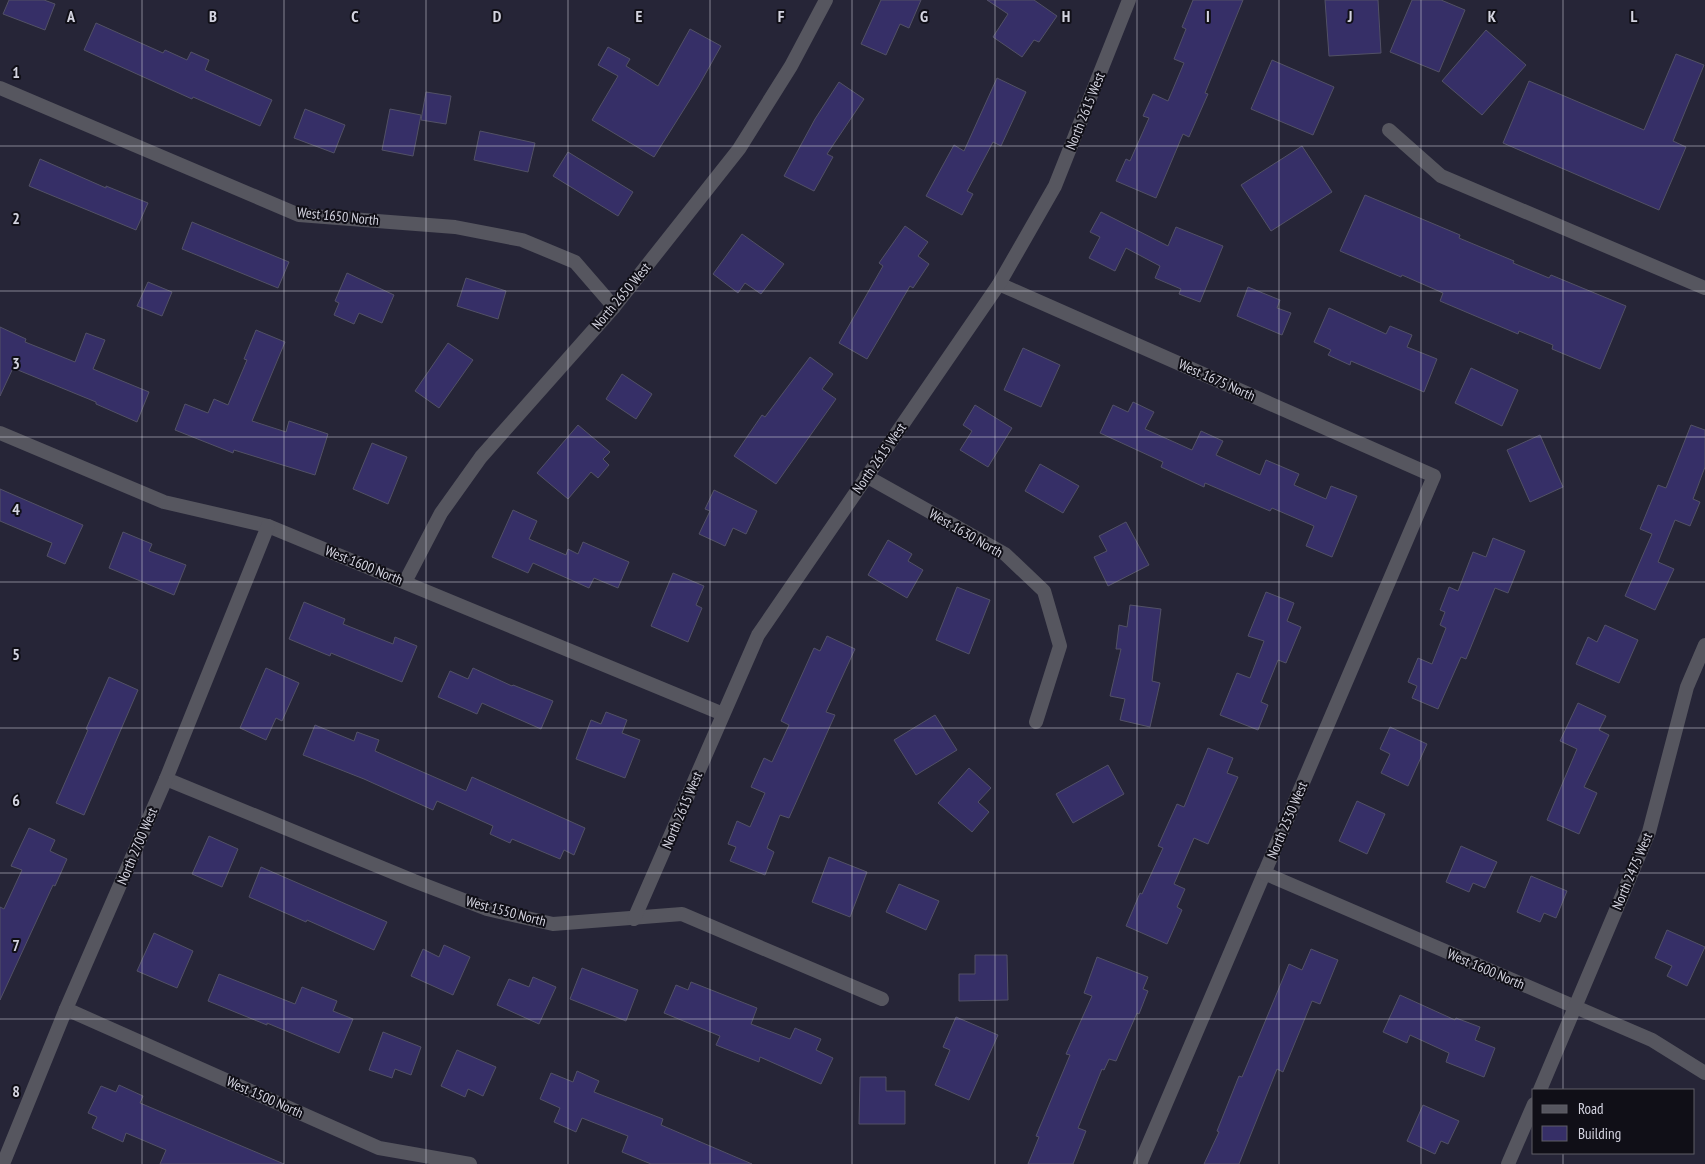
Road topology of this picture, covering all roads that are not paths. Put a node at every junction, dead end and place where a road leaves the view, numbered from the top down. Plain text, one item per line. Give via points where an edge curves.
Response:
1 (826, 0) edge
2 (1129, 0) edge
3 (0, 88) edge
4 (1389, 130) dead end
5 (999, 284) junction
6 (1700, 286) edge
7 (614, 307) junction
8 (0, 433) edge
9 (866, 476) junction
10 (1434, 476) joint
11 (268, 526) junction
12 (405, 582) junction
13 (1705, 645) edge
14 (724, 714) junction
15 (1036, 722) dead end
16 (166, 779) junction
17 (1264, 873) junction
18 (634, 919) junction
19 (882, 999) dead end
20 (1575, 1008) junction
21 (66, 1009) junction
22 (1705, 1073) edge
23 (1540, 1089) edge
24 (1532, 1109) edge
25 (3, 1164) edge
26 (470, 1164) edge
27 (1140, 1164) edge
28 (1508, 1164) edge

1 - 7 street, North 2650 West via 791,66 740,148
2 - 5 street, North 2615 West via 1055,186
3 - 7 street, West 1650 North via 299,215 455,226 522,240 575,262
4 - 6 street via 1441,176
5 - 9 street, North 2615 West
5 - 10 street, West 1675 North
7 - 12 street, North 2650 West via 481,457 441,513
8 - 11 street, West 1600 North via 164,502
9 - 14 street, North 2615 West via 758,635
9 - 15 street, West 1630 North via 1005,554 1044,591 1060,646
10 - 17 street, North 2530 West
11 - 12 street, West 1600 North
11 - 16 street, North 2700 West
12 - 14 street, West 1600 North
13 - 20 street, North 2475 West via 1687,688 1650,832
14 - 18 street, North 2615 West
16 - 18 street, West 1550 North via 487,909 553,924
16 - 21 street, North 2700 West
17 - 20 street, West 1600 North
17 - 27 street, North 2530 West
18 - 19 street, West 1550 North via 682,914
20 - 22 street, West 1600 North via 1652,1040
20 - 23 street, North 2475 West
21 - 25 street, North 2700 West
21 - 26 street, West 1500 North via 379,1148
24 - 28 street

